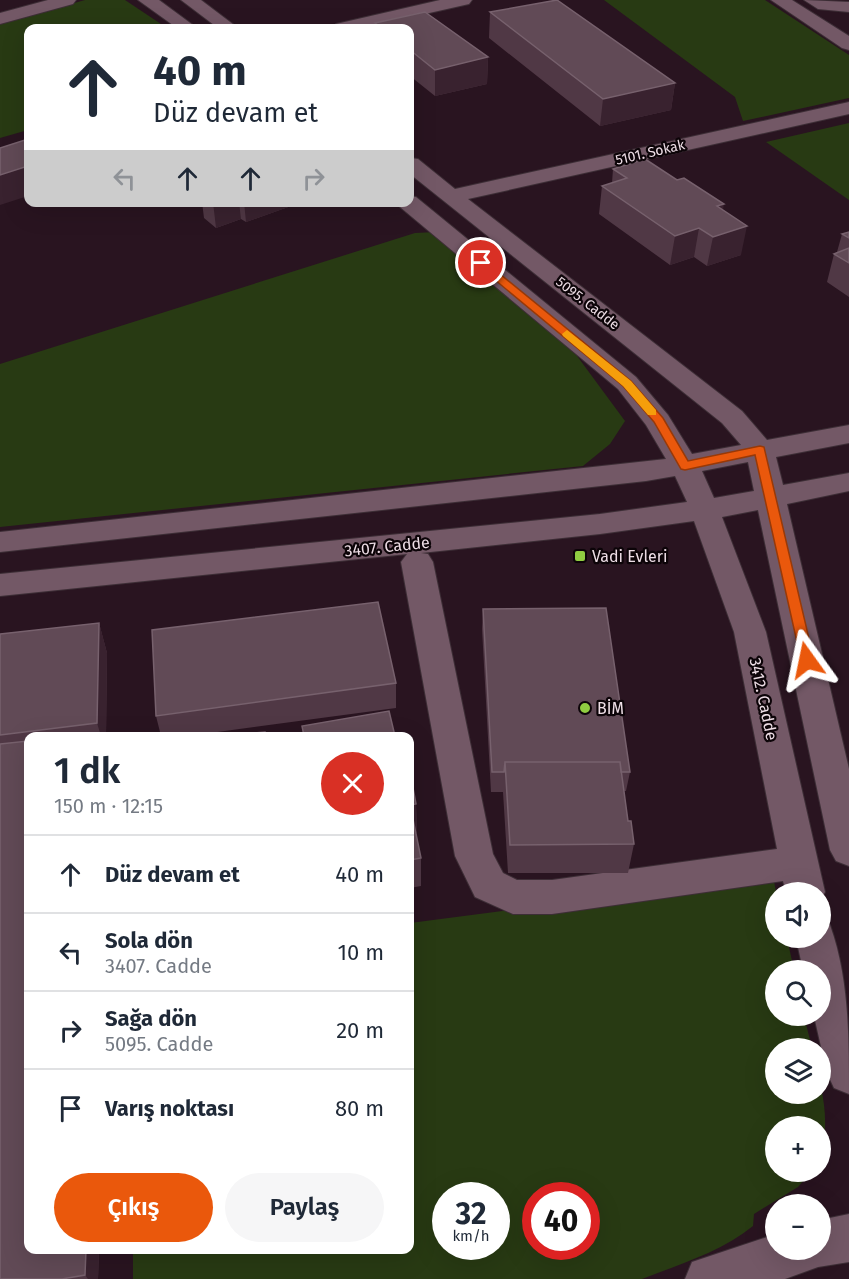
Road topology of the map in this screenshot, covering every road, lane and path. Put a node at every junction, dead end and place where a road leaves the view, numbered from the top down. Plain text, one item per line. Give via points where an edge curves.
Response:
1 (67, 0) edge
2 (147, 0) edge
3 (190, 0) edge
4 (463, 0) edge
5 (780, 0) edge
6 (813, 0) edge
7 (849, 7) edge
8 (0, 19) edge
9 (849, 21) edge
10 (182, 24) edge
11 (223, 24) edge
12 (359, 24) edge
13 (821, 26) junction
14 (849, 44) edge
15 (849, 108) edge
16 (414, 167) edge
17 (452, 196) junction
18 (414, 207) edge
19 (849, 434) edge
20 (760, 450) junction
21 (685, 466) junction
22 (849, 482) edge
23 (772, 498) junction
24 (705, 510) junction
25 (0, 542) edge
26 (417, 562) dead end
27 (0, 585) edge
28 (847, 832) edge
29 (801, 877) edge
30 (818, 948) edge
31 (849, 1073) edge
32 (849, 1238) edge
33 (831, 1242) edge
34 (769, 1260) edge
35 (709, 1279) edge

1 - 8 street
2 - 10 street
3 - 11 street
4 - 12 street
5 - 13 street
6 - 7 street
9 - 13 street
13 - 14 street
15 - 17 street, 5101. Sokak
16 - 17 street, 5095. Cadde
17 - 20 street, 5095. Cadde via 732,417
18 - 21 street via 627,383 658,421
19 - 20 street
20 - 21 street
20 - 23 street
21 - 24 street, 3412. Cadde
21 - 25 street
22 - 23 street, 3407. Cadde
23 - 24 street, 3407. Cadde
23 - 28 street
24 - 27 street, 3407. Cadde
24 - 29 street, 3412. Cadde via 750,632
26 - 29 street via 474,856 489,885 513,897 552,897
30 - 31 street
32 - 33 street
34 - 35 street

